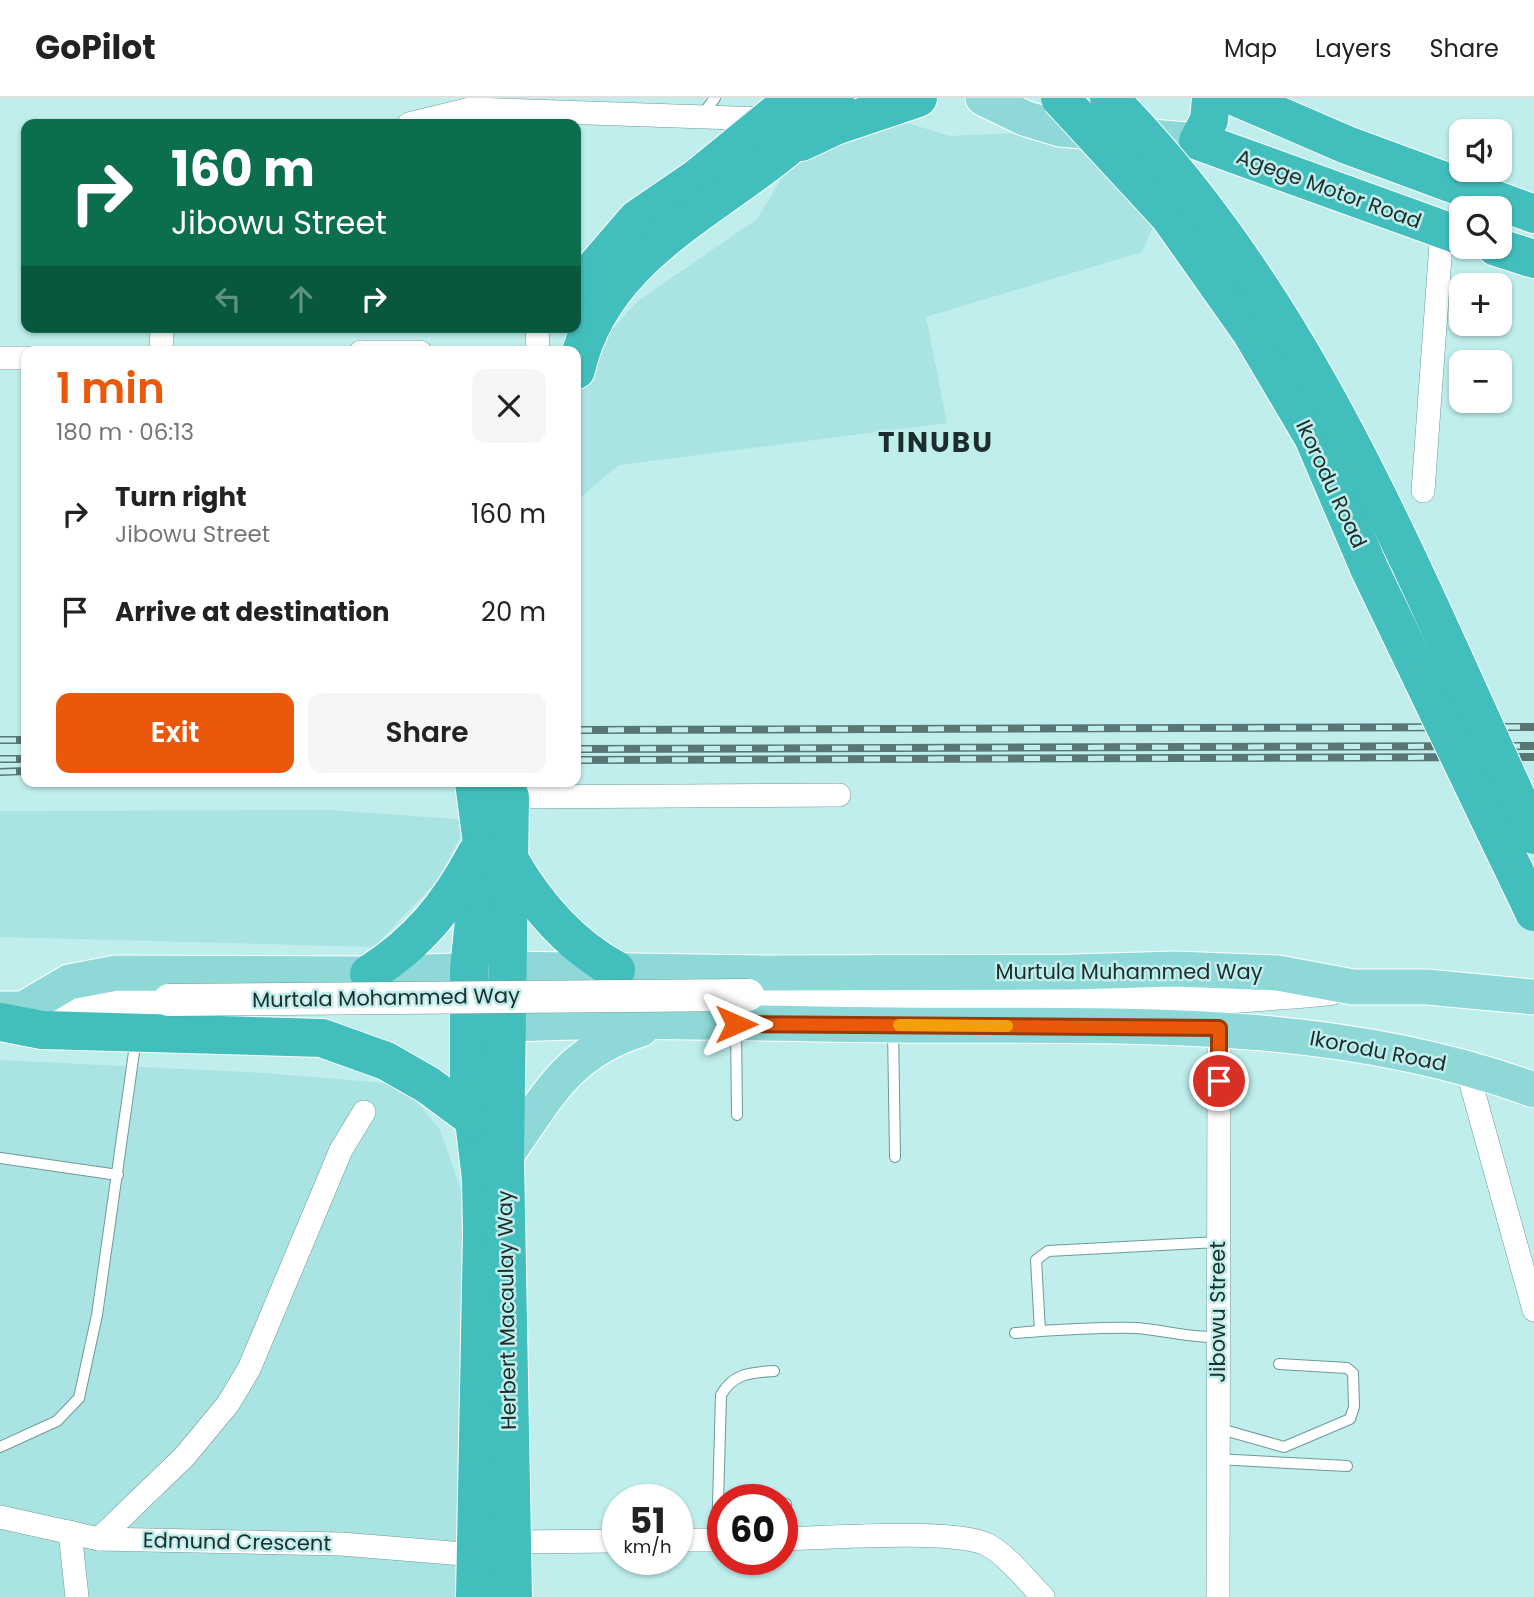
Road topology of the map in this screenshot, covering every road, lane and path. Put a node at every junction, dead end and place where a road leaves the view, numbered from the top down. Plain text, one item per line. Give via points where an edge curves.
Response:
1 (835, 98) edge
2 (918, 98) edge
3 (983, 98) edge
4 (1060, 98) edge
5 (1109, 98) edge
6 (1211, 98) edge
7 (1238, 98) edge
8 (709, 106) edge
9 (470, 110) edge
10 (785, 114) edge
11 (431, 119) edge
12 (1198, 141) junction
13 (1534, 214) edge
14 (1449, 232) edge
15 (1512, 252) edge
16 (1449, 259) edge
17 (1534, 259) edge
18 (581, 290) edge
19 (581, 354) edge
20 (0, 358) edge
21 (21, 358) edge
22 (1423, 491) dead end
23 (476, 787) edge
24 (507, 790) edge
25 (839, 794) dead end
26 (1534, 835) edge
27 (496, 851) junction
28 (1534, 912) edge
29 (508, 969) junction
30 (469, 970) junction
31 (616, 971) junction
32 (369, 974) junction
33 (1075, 987) junction
34 (1534, 997) edge
35 (742, 1009) junction
36 (8, 1014) edge
37 (662, 1023) junction
38 (507, 1024) junction
39 (893, 1025) junction
40 (469, 1026) junction
41 (1219, 1028) junction
42 (136, 1032) junction
43 (1468, 1069) junction
44 (1534, 1090) edge
45 (364, 1112) dead end
46 (737, 1115) dead end
47 (474, 1119) junction
48 (895, 1157) dead end
49 (0, 1158) edge
50 (118, 1175) junction
51 (512, 1182) junction
52 (1219, 1242) junction
53 (1534, 1310) edge
54 (1040, 1331) junction
55 (1015, 1334) dead end
56 (1218, 1337) junction
57 (1279, 1364) dead end
58 (774, 1371) dead end
59 (1217, 1428) junction
60 (0, 1447) edge
61 (1216, 1459) junction
62 (1347, 1466) dead end
63 (720, 1484) edge
64 (0, 1517) edge
65 (70, 1532) junction
66 (99, 1539) junction
67 (798, 1539) edge
68 (602, 1541) edge
69 (512, 1542) junction
70 (476, 1555) junction
71 (76, 1597) edge
72 (475, 1597) edge
73 (513, 1597) edge
74 (1043, 1597) edge
75 (1218, 1597) edge

1 - 10 highway
2 - 10 highway via 835,126
3 - 12 main road via 1060,129
4 - 28 highway, Ikorodu Road, bridge via 1169,216 1251,332 1313,437 1369,568
5 - 26 highway, Ikorodu Road, bridge via 1192,189 1262,288 1320,382 1398,537
6 - 12 highway via 1209,120
7 - 13 highway via 1347,145
8 - 9 street
8 - 10 street
9 - 11 street
10 - 18 highway via 638,219
10 - 19 highway via 687,220 629,269 590,326
12 - 14 highway, Agege Motor Road
15 - 17 highway
16 - 22 street
20 - 21 street
23 - 27 highway
24 - 25 street
24 - 27 highway
27 - 29 highway, Herbert Macaulay Way
27 - 30 highway, Herbert Macaulay Way
27 - 31 highway via 577,944
27 - 32 highway via 464,877 402,953
29 - 30 main road, Murtula Muhammed Way
29 - 31 main road, Murtula Muhammed Way
29 - 38 highway, Herbert Macaulay Way
30 - 32 main road, Murtula Muhammed Way
30 - 40 highway, Herbert Macaulay Way
31 - 33 main road, Murtula Muhammed Way
32 - 36 main road, Murtula Muhammed Way via 116,973 69,982
33 - 34 main road, Murtula Muhammed Way via 1176,969 1278,973 1353,987 1427,987
33 - 35 main road, Murtula Muhammed Way
35 - 36 main road, Murtala Mohammed Way, bridge via 169,1000
35 - 37 main road, Murtula Muhammed Way
35 - 39 main road, Murtula Muhammed Way
35 - 46 lane
36 - 42 highway via 42,1030
37 - 38 main road, Murtula Muhammed Way
37 - 51 main road via 588,1053 542,1099
38 - 40 main road, Murtula Muhammed Way
38 - 51 highway, Herbert Macaulay Way
39 - 41 main road, Murtula Muhammed Way
39 - 48 lane
40 - 47 highway, Herbert Macaulay Way
41 - 43 main road, Ikorodu Road via 1349,1041
41 - 52 street, Jibowu Street
42 - 47 highway via 322,1038 386,1061
42 - 50 lane
43 - 44 main road, Ikorodu Road
43 - 53 street
45 - 66 street via 341,1150 250,1368 228,1404 185,1456
47 - 70 highway, Herbert Macaulay Way via 482,1234
49 - 50 lane
50 - 60 lane via 79,1398 57,1421
51 - 69 highway, Herbert Macaulay Way
52 - 54 lane via 1048,1251 1036,1260
52 - 56 street, Jibowu Street
54 - 55 lane
54 - 56 lane via 1133,1328 1189,1338
56 - 59 street, Jibowu Street
57 - 59 lane via 1348,1368 1353,1373 1350,1419 1284,1447
58 - 63 lane via 744,1373 729,1381 721,1395
59 - 61 street, Jibowu Street
61 - 62 lane
61 - 75 street, Jibowu Street
64 - 65 street, Edmund Crescent
65 - 66 street, Edmund Crescent
65 - 71 street
66 - 70 street, Edmund Crescent via 341,1544
67 - 74 street via 967,1539 988,1545
68 - 69 street
69 - 73 highway, Herbert Macaulay Way
70 - 72 highway, Herbert Macaulay Way

